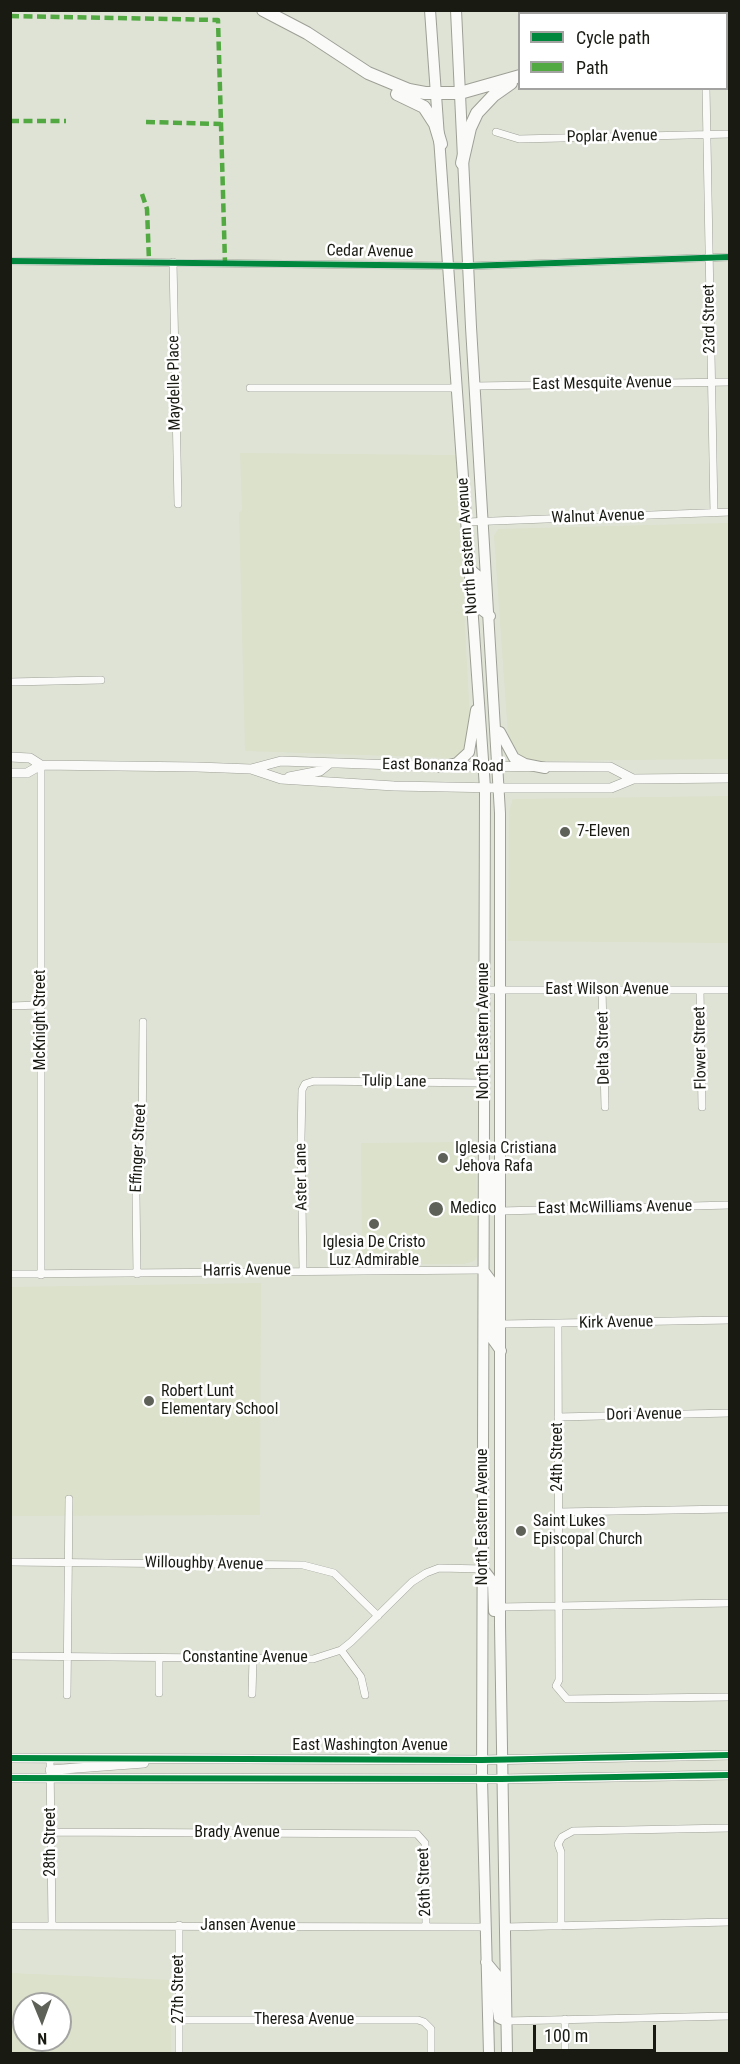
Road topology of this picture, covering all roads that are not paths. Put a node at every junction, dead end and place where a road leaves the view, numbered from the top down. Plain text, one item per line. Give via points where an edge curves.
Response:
1 (263, 10) edge
2 (430, 10) edge
3 (456, 10) edge
4 (368, 73) junction
5 (518, 77) edge
6 (518, 78) edge
7 (706, 90) edge
8 (460, 93) junction
9 (437, 94) junction
10 (496, 132) dead end
11 (729, 134) edge
12 (707, 135) junction
13 (441, 144) junction
14 (462, 163) junction
15 (729, 256) edge
16 (708, 257) junction
17 (10, 261) edge
18 (173, 262) junction
19 (448, 266) junction
20 (468, 266) junction
21 (711, 382) junction
22 (729, 382) edge
23 (475, 386) junction
24 (250, 388) dead end
25 (457, 388) junction
26 (178, 504) dead end
27 (729, 512) edge
28 (714, 513) junction
29 (467, 522) junction
30 (484, 522) junction
31 (470, 569) junction
32 (490, 616) junction
33 (101, 681) dead end
34 (10, 682) edge
35 (479, 698) junction
36 (497, 726) junction
37 (10, 757) edge
38 (330, 763) junction
39 (41, 765) junction
40 (440, 767) junction
41 (484, 767) junction
42 (498, 767) junction
43 (545, 768) junction
44 (251, 769) junction
45 (10, 773) edge
46 (729, 778) edge
47 (281, 779) junction
48 (633, 779) junction
49 (485, 788) junction
50 (499, 788) junction
51 (602, 989) junction
52 (484, 990) junction
53 (700, 990) junction
54 (729, 990) edge
55 (500, 991) junction
56 (40, 1005) junction
57 (10, 1006) edge
58 (143, 1022) dead end
59 (484, 1083) junction
60 (305, 1084) joint
61 (605, 1107) dead end
62 (702, 1107) dead end
63 (484, 1134) junction
64 (729, 1205) edge
65 (501, 1211) junction
66 (303, 1270) junction
67 (483, 1270) junction
68 (137, 1274) junction
69 (10, 1275) edge
70 (41, 1275) junction
71 (729, 1320) edge
72 (502, 1324) junction
73 (558, 1324) junction
74 (501, 1352) junction
75 (729, 1413) edge
76 (558, 1417) junction
77 (69, 1499) dead end
78 (729, 1509) edge
79 (558, 1512) junction
80 (10, 1562) edge
81 (68, 1563) junction
82 (483, 1569) junction
83 (729, 1603) edge
84 (559, 1606) junction
85 (500, 1607) junction
86 (378, 1616) junction
87 (500, 1625) junction
88 (341, 1650) junction
89 (10, 1656) edge
90 (67, 1657) junction
91 (159, 1658) junction
92 (253, 1659) junction
93 (159, 1693) dead end
94 (252, 1694) dead end
95 (67, 1695) dead end
96 (365, 1695) dead end
97 (729, 1697) edge
98 (729, 1755) edge
99 (10, 1758) edge
100 (50, 1758) junction
101 (176, 1758) junction
102 (482, 1760) junction
103 (501, 1760) junction
104 (51, 1774) junction
105 (729, 1775) edge
106 (10, 1778) edge
107 (482, 1779) junction
108 (501, 1779) junction
109 (729, 1828) edge
110 (51, 1832) junction
111 (423, 1838) joint
112 (729, 1923) edge
113 (179, 1925) junction
114 (10, 1926) edge
115 (52, 1926) junction
116 (426, 1926) junction
117 (561, 1926) junction
118 (485, 1927) junction
119 (505, 1927) junction
120 (486, 1962) junction
121 (729, 2016) edge
122 (179, 2019) junction
123 (565, 2019) junction
124 (506, 2021) junction
125 (179, 2054) edge
126 (431, 2054) edge
127 (489, 2054) edge
128 (507, 2054) edge
129 (566, 2054) edge

1 - 4 highway
2 - 9 main road, North Eastern Avenue
3 - 8 main road, North Eastern Avenue
4 - 9 highway via 400,88
4 - 13 highway via 374,84 424,107
5 - 8 highway
6 - 14 highway via 477,113
7 - 12 street, 23rd Street
8 - 9 highway
8 - 14 main road, North Eastern Avenue
9 - 13 main road, North Eastern Avenue
10 - 12 street, Poplar Avenue via 519,139
11 - 12 street, Poplar Avenue
12 - 16 street, 23rd Street
13 - 19 main road, North Eastern Avenue
14 - 20 main road, North Eastern Avenue
15 - 16 street, Cedar Avenue
16 - 20 street, Cedar Avenue
16 - 21 street, 23rd Street
17 - 18 street, Cedar Avenue
18 - 19 street, Cedar Avenue
18 - 26 street, Maydelle Place
19 - 20 street, Cedar Avenue
19 - 25 main road, North Eastern Avenue
20 - 23 main road, North Eastern Avenue
21 - 22 street, East Mesquite Avenue
21 - 23 street, East Mesquite Avenue
21 - 28 street, 23rd Street
23 - 30 main road, North Eastern Avenue
24 - 25 street
25 - 29 main road, North Eastern Avenue
27 - 28 street, Walnut Avenue
28 - 30 street, Walnut Avenue
29 - 30 street, Walnut Avenue
29 - 31 main road, North Eastern Avenue
30 - 32 main road, North Eastern Avenue
31 - 32 main road via 479,577 482,610
31 - 35 main road, North Eastern Avenue
32 - 36 main road, North Eastern Avenue
33 - 34 street
35 - 40 main road via 469,752 457,763
35 - 41 main road, North Eastern Avenue
36 - 42 main road, North Eastern Avenue
36 - 43 main road via 514,758
37 - 39 main road, East Bonanza Road via 30,758
38 - 40 main road, East Bonanza Road
38 - 44 main road, East Bonanza Road via 281,761
38 - 47 main road via 320,771
39 - 44 main road, East Bonanza Road
39 - 45 main road, East Bonanza Road via 27,773
39 - 56 street, McKnight Street
40 - 41 main road, East Bonanza Road
41 - 42 main road, East Bonanza Road
41 - 49 main road, North Eastern Avenue
42 - 43 main road, East Bonanza Road
42 - 50 main road, North Eastern Avenue
43 - 48 main road, East Bonanza Road via 610,767
44 - 47 main road, East Bonanza Road
46 - 48 main road, East Bonanza Road
47 - 49 main road, East Bonanza Road
48 - 50 main road, East Bonanza Road via 611,788
49 - 50 main road, East Bonanza Road
49 - 52 main road, North Eastern Avenue
50 - 55 main road, North Eastern Avenue
51 - 53 street, East Wilson Avenue
51 - 55 street, East Wilson Avenue
51 - 61 street, Delta Street
52 - 55 street, East Wilson Avenue
52 - 59 main road, North Eastern Avenue
53 - 54 street, East Wilson Avenue
53 - 62 street, Flower Street
55 - 65 main road, North Eastern Avenue
56 - 57 street
56 - 70 street, McKnight Street
58 - 68 street, Effinger Street
59 - 60 street, Tulip Lane
59 - 63 main road, North Eastern Avenue
60 - 66 street, Aster Lane via 301,1138
63 - 65 main road via 494,1206
63 - 67 main road, North Eastern Avenue
64 - 65 street, East McWilliams Avenue
65 - 72 main road, North Eastern Avenue
66 - 67 street, Harris Avenue
66 - 68 street, Harris Avenue
67 - 74 main road via 492,1281 491,1337
67 - 82 main road, North Eastern Avenue
68 - 70 street, Harris Avenue
69 - 70 street, Harris Avenue
71 - 73 street, Kirk Avenue
72 - 73 street, Kirk Avenue
72 - 74 main road, North Eastern Avenue
73 - 76 street, 24th Street
74 - 85 main road, North Eastern Avenue
75 - 76 street, Dori Avenue
76 - 79 street, 24th Street
77 - 81 street
78 - 79 street
79 - 84 street, 24th Street
80 - 81 street, Willoughby Avenue
81 - 86 street, Willoughby Avenue via 320,1567 334,1573
81 - 90 street
82 - 86 street, Constantine Avenue via 439,1568 426,1573
82 - 87 main road via 493,1582 493,1610
82 - 102 main road, North Eastern Avenue
83 - 84 street
84 - 85 street
84 - 97 street, 24th Street via 556,1686 567,1699
85 - 87 main road, North Eastern Avenue
86 - 88 street, Constantine Avenue
87 - 103 main road, North Eastern Avenue
88 - 92 street, Constantine Avenue via 313,1659
88 - 96 street via 361,1677
89 - 90 street, Constantine Avenue
90 - 91 street, Constantine Avenue
90 - 95 street
91 - 92 street, Constantine Avenue
91 - 93 street
92 - 94 street
98 - 103 main road, East Washington Avenue
99 - 100 main road, East Washington Avenue
100 - 101 main road, East Washington Avenue
100 - 104 street, 28th Street
101 - 102 main road, East Washington Avenue
101 - 104 main road
102 - 103 main road, East Washington Avenue
102 - 107 main road, North Eastern Avenue
103 - 108 main road, North Eastern Avenue
104 - 106 main road, East Washington Avenue
104 - 107 main road, East Washington Avenue
104 - 110 street, 28th Street
105 - 108 main road, East Washington Avenue
107 - 108 main road, East Washington Avenue
107 - 118 main road, North Eastern Avenue
108 - 119 main road, North Eastern Avenue
109 - 117 street via 573,1831 562,1837 558,1844
110 - 111 street, Brady Avenue via 417,1834
110 - 115 street, 28th Street
111 - 116 street, 26th Street
112 - 117 street
113 - 115 street, Jansen Avenue
113 - 116 street, Jansen Avenue
113 - 122 street, 27th Street
114 - 115 street, Jansen Avenue
116 - 118 street, Jansen Avenue
117 - 119 street
118 - 120 main road, North Eastern Avenue
119 - 124 main road, North Eastern Avenue
120 - 124 main road via 496,1974 498,2011
120 - 127 main road, North Eastern Avenue
121 - 123 street
122 - 125 street, 27th Street
122 - 126 street, Theresa Avenue via 418,2020 428,2025
123 - 124 street
123 - 129 street
124 - 128 main road, North Eastern Avenue

